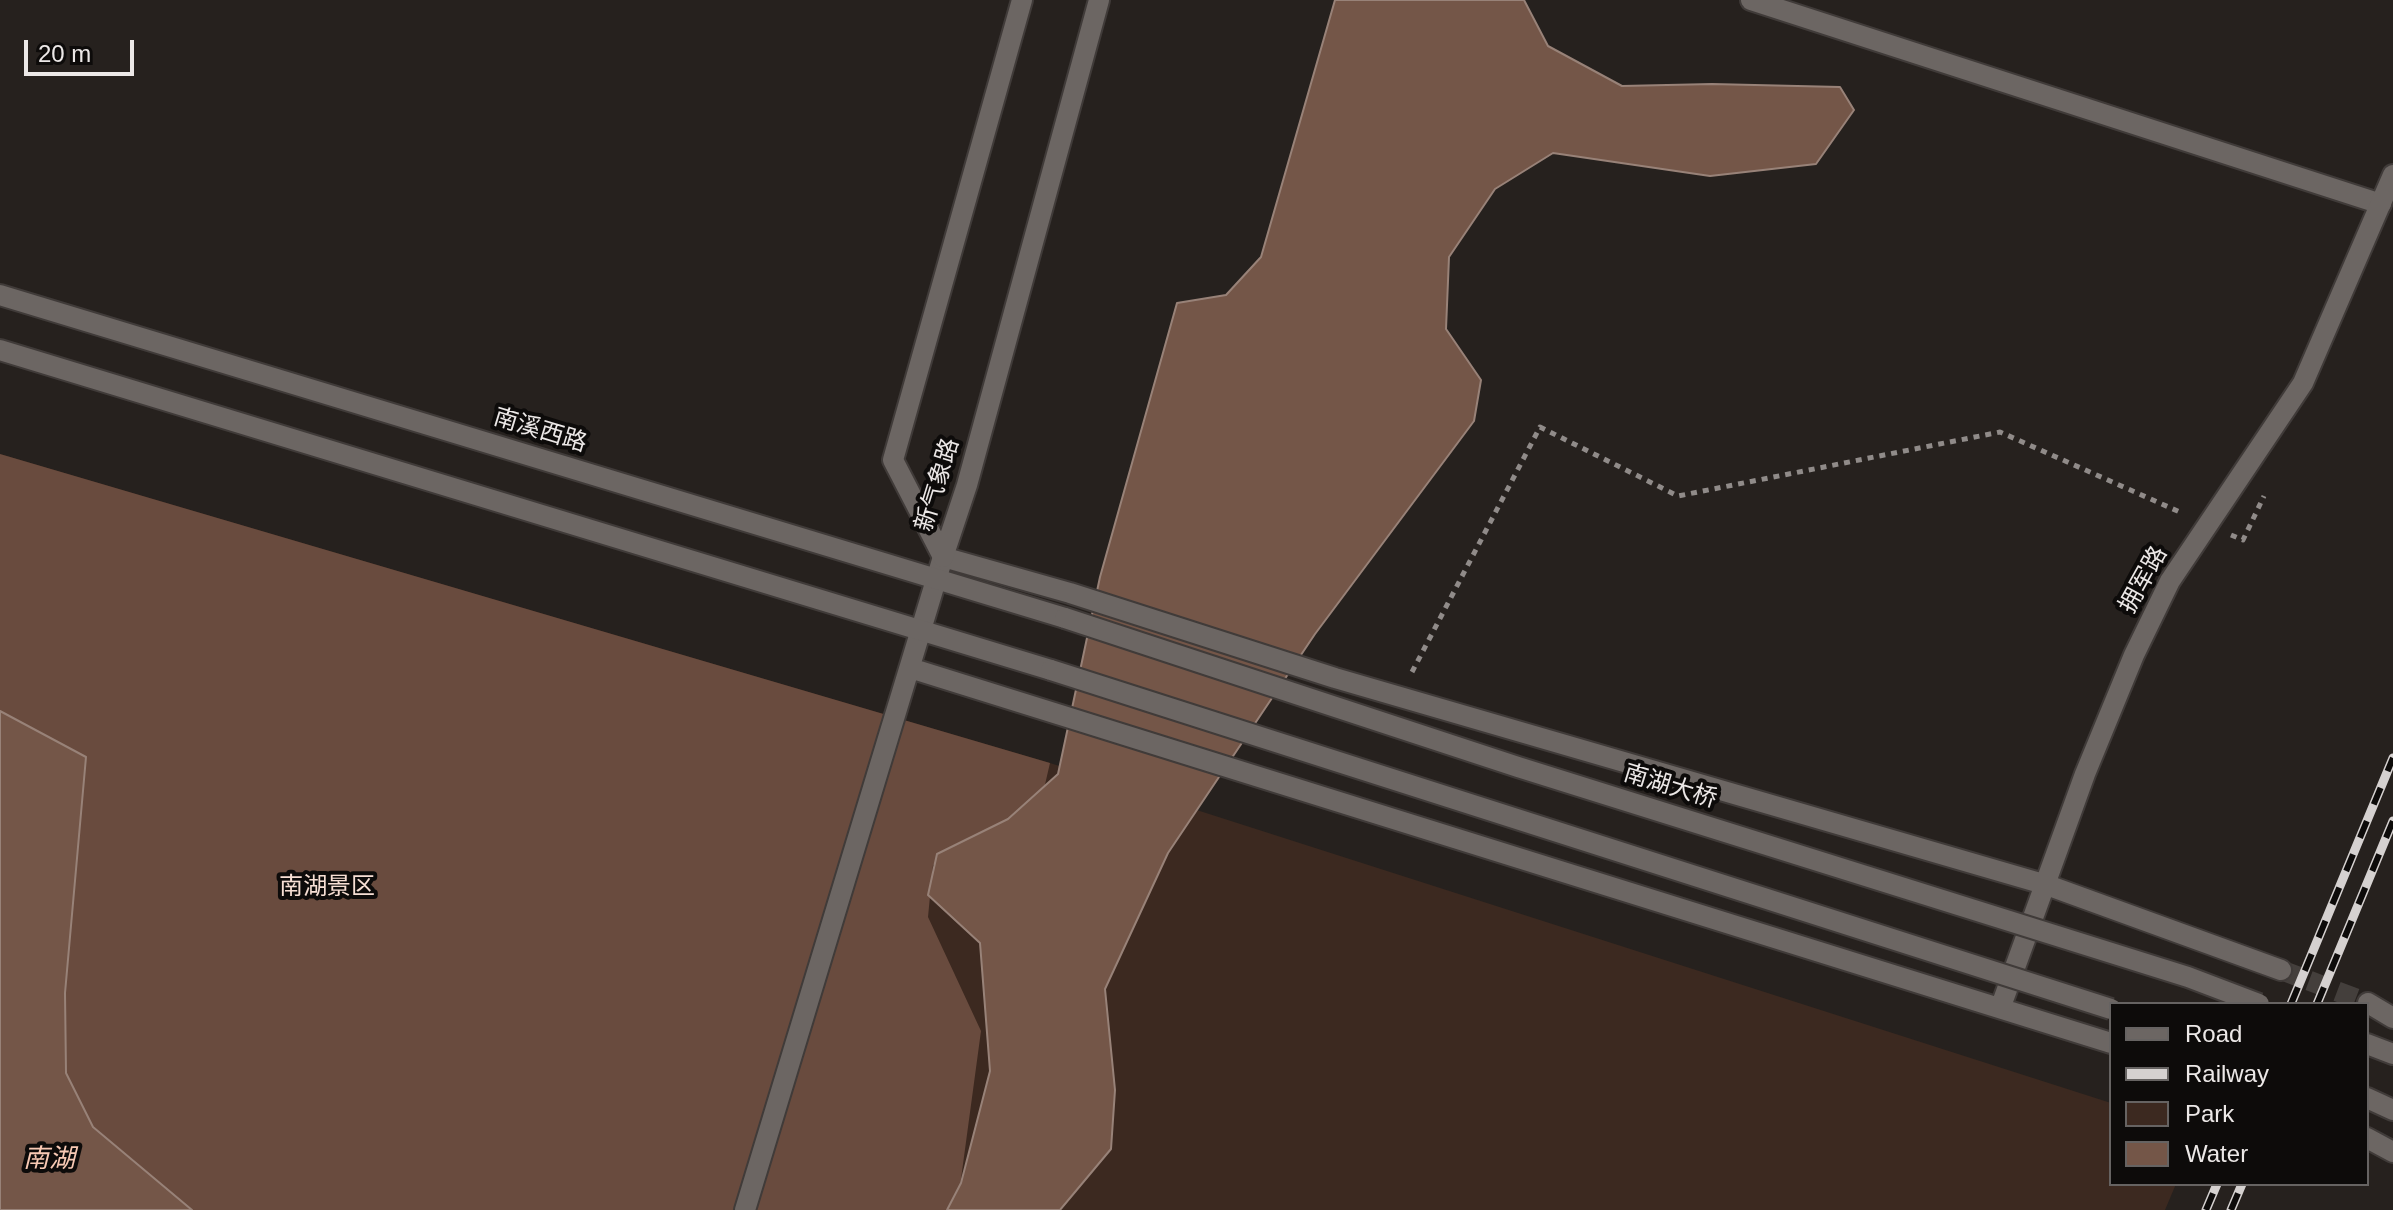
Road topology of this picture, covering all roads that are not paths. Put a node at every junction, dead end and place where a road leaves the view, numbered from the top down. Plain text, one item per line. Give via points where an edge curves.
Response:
1 (1022, 0) edge
2 (1099, 0) edge
3 (1751, 0) edge
4 (2393, 175) edge
5 (2381, 204) junction
6 (0, 295) edge
7 (0, 350) edge
8 (943, 557) junction
9 (937, 579) junction
10 (1065, 618) joint
11 (921, 630) junction
12 (910, 668) junction
13 (2047, 885) junction
14 (2281, 970) tunnel mouth
15 (2254, 1002) edge
16 (2369, 1004) edge
17 (2001, 1006) junction
18 (2109, 1008) edge
19 (2393, 1018) edge
20 (2109, 1042) edge
21 (2369, 1045) edge
22 (2393, 1054) edge
23 (2369, 1099) edge
24 (2393, 1110) edge
25 (2369, 1139) edge
26 (2393, 1152) edge
27 (745, 1210) edge

1 - 8 main road, 新气象路 via 893,460
2 - 8 main road, 新气象路
3 - 5 main road
4 - 5 main road, 拥军路
5 - 13 main road, 拥军路 via 2303,383 2164,593 2085,774
6 - 9 main road, 南溪西路
7 - 11 main road
8 - 9 main road
8 - 13 main road via 1335,678
9 - 10 main road, 南溪西路
9 - 11 main road
10 - 15 main road, 南湖大桥, bridge
11 - 12 main road
11 - 18 main road, bridge
12 - 17 main road
12 - 27 main road
13 - 14 main road
13 - 17 main road, 拥军路
16 - 19 main road
17 - 20 main road
21 - 22 main road
23 - 24 main road
25 - 26 main road

